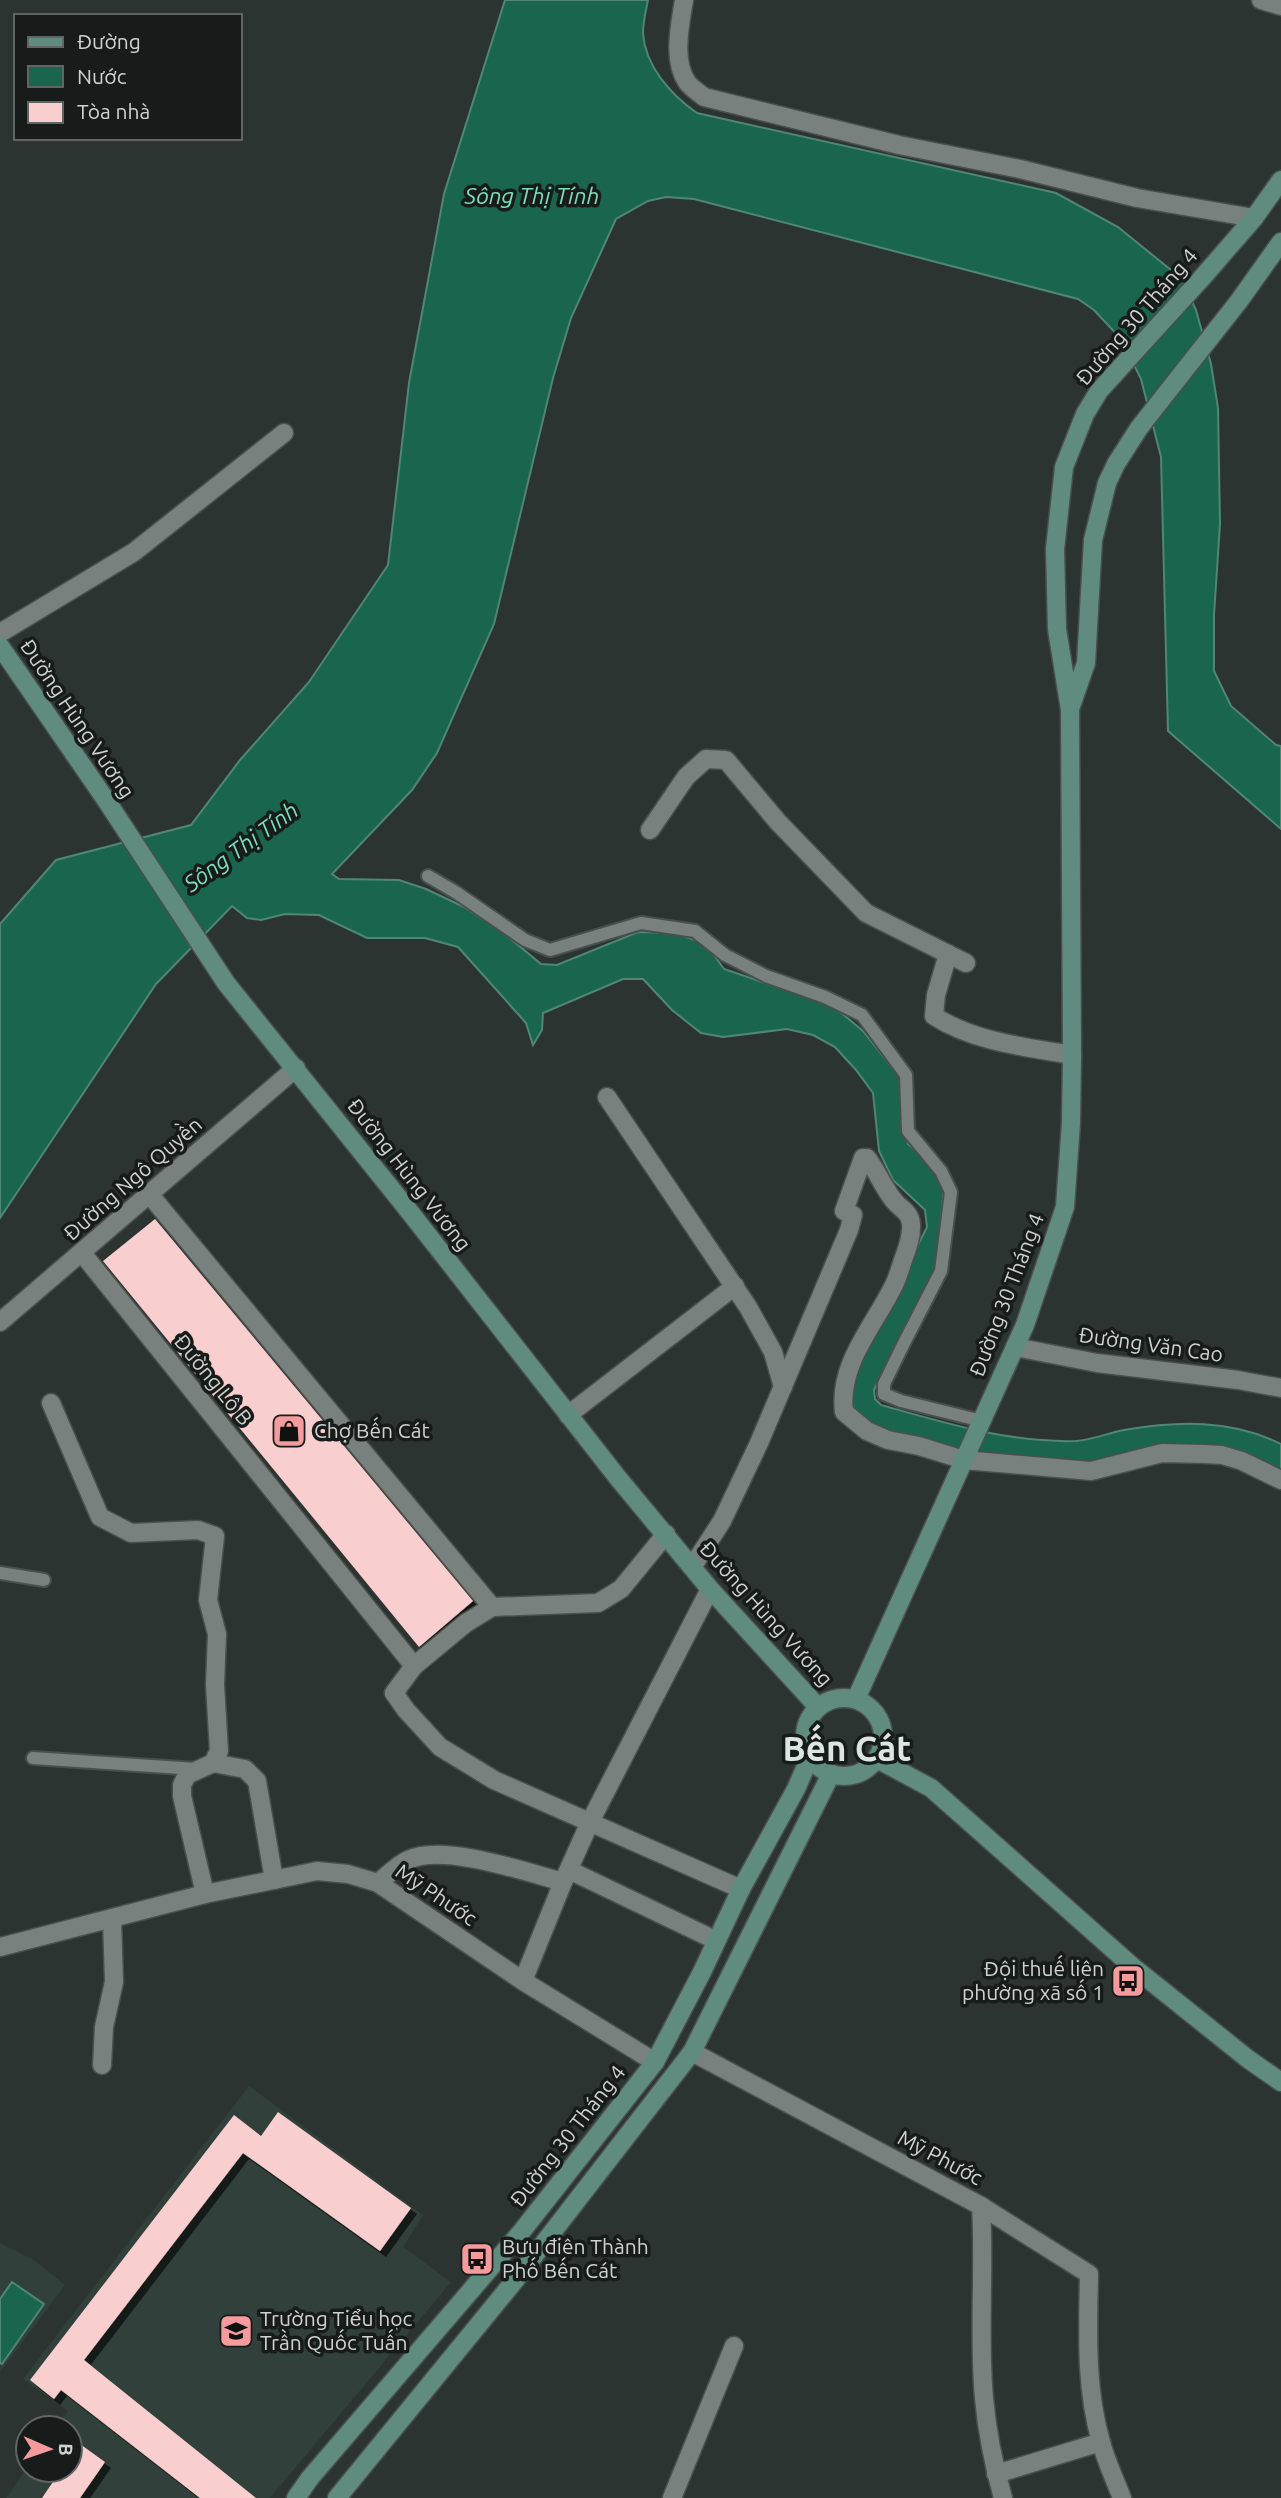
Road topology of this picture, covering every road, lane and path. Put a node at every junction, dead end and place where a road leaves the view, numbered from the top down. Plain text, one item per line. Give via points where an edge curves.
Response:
1 (684, 0) edge
2 (1261, 0) edge
3 (1281, 6) edge
4 (1281, 180) edge
5 (1254, 218) junction
6 (1281, 242) edge
7 (284, 433) dead end
8 (0, 633) edge
9 (0, 646) edge
10 (1070, 710) junction
11 (650, 830) dead end
12 (428, 876) dead end
13 (948, 954) junction
14 (966, 963) dead end
15 (1072, 1055) junction
16 (296, 1068) junction
17 (607, 1097) dead end
18 (150, 1195) junction
19 (82, 1253) junction
20 (735, 1286) junction
21 (0, 1322) edge
22 (1015, 1347) junction
23 (783, 1387) junction
24 (1281, 1388) edge
25 (51, 1403) dead end
26 (568, 1415) junction
27 (980, 1424) junction
28 (965, 1458) junction
29 (1281, 1480) edge
30 (666, 1534) junction
31 (692, 1567) junction
32 (0, 1573) edge
33 (44, 1580) dead end
34 (710, 1589) junction
35 (492, 1607) junction
36 (414, 1667) junction
37 (856, 1699) junction
38 (818, 1707) junction
39 (810, 1757) junction
40 (33, 1758) dead end
41 (877, 1759) junction
42 (206, 1766) junction
43 (831, 1774) junction
44 (783, 1812) junction
45 (590, 1822) junction
46 (805, 1826) junction
47 (566, 1876) junction
48 (274, 1880) junction
49 (378, 1884) junction
50 (741, 1889) junction
51 (205, 1895) junction
52 (113, 1918) junction
53 (716, 1940) junction
54 (0, 1947) edge
55 (523, 1981) junction
56 (692, 2052) junction
57 (655, 2062) junction
58 (102, 2065) dead end
59 (1281, 2082) edge
60 (981, 2206) junction
61 (522, 2231) junction
62 (540, 2248) junction
63 (734, 2346) dead end
64 (1101, 2442) junction
65 (996, 2474) junction
66 (297, 2497) edge
67 (337, 2498) edge
68 (672, 2498) edge
69 (1003, 2498) edge
70 (1122, 2498) edge

1 - 5 street via 679,66 688,85 704,97 1137,198
2 - 3 street
4 - 5 main road, Đường 30 Tháng 4
5 - 10 main road, Đường 30 Tháng 4 via 1109,380 1085,414 1064,467 1055,549 1057,629
6 - 10 main road, Đường 30 Tháng 4 via 1139,428 1107,483 1093,540 1086,663
7 - 8 street via 134,552
9 - 16 main road, Đường Hùng Vương via 226,983
10 - 15 main road, Đường 30 Tháng 4
11 - 13 street via 686,777 706,759 726,760 866,913
12 - 27 lane via 525,940 550,950 641,923 695,931 724,955 862,1015 906,1075 908,1131 942,1171 951,1192 941,1271 884,1384 884,1394
13 - 14 street
13 - 15 street via 934,1016 948,1026 997,1042
15 - 22 main road, Đường 30 Tháng 4 via 1065,1207
16 - 18 street, Đường Ngô Quyền
16 - 26 main road, Đường Hùng Vương
17 - 20 street
18 - 19 street, Đường Ngô Quyền
18 - 35 street
19 - 21 street, Đường Ngô Quyền
19 - 36 street, Đường Lô B
20 - 23 street via 773,1352
20 - 26 street
22 - 24 street, Đường Văn Cao
22 - 27 main road, Đường 30 Tháng 4
23 - 28 street via 849,1230 853,1215 844,1211 863,1158 867,1158 897,1204 907,1211 911,1225 894,1285 846,1375 844,1412 867,1431 888,1440
23 - 31 street via 722,1521
25 - 42 street via 100,1517 131,1533 198,1530 215,1536 208,1600 216,1634 219,1751
26 - 30 main road, Đường Hùng Vương
27 - 28 main road, Đường 30 Tháng 4
28 - 29 street via 1091,1471 1162,1453 1214,1454 1242,1461
28 - 37 main road, Đường 30 Tháng 4
30 - 31 main road, Đường Hùng Vương
30 - 35 street via 621,1589 598,1603
31 - 34 main road, Đường Hùng Vương
32 - 33 lane
34 - 38 main road, Đường Hùng Vương
34 - 45 street
35 - 36 street
36 - 45 street via 394,1693 440,1747 494,1780
37 - 38 main road via 842,1697
37 - 41 main road via 881,1723 884,1735
38 - 39 main road via 805,1731
39 - 43 main road
39 - 44 main road, Đường 30 Tháng 4
40 - 42 lane
41 - 43 main road via 857,1775
41 - 59 main road via 931,1788 1133,1967
42 - 48 street via 245,1769 257,1781
42 - 51 street via 187,1775 182,1796
43 - 46 main road
44 - 46 main road
44 - 50 main road, Đường 30 Tháng 4
45 - 47 street
45 - 50 street
46 - 56 main road
47 - 49 street via 438,1855 407,1860
47 - 53 street
47 - 55 street
48 - 49 street, Mỹ Phước via 317,1871 348,1874
48 - 51 street, Mỹ Phước
49 - 55 street, Mỹ Phước
50 - 53 main road, Đường 30 Tháng 4
51 - 52 street, Mỹ Phước
52 - 54 street, Mỹ Phước
52 - 58 street via 114,1982
53 - 57 main road, Đường 30 Tháng 4
55 - 57 street, Mỹ Phước
56 - 57 main road
56 - 60 street, Mỹ Phước
56 - 62 main road
57 - 61 main road, Đường 30 Tháng 4
60 - 64 street via 1089,2274 1089,2382
60 - 65 street, Mỹ Phước via 984,2399
61 - 62 main road
61 - 66 main road, Đường 30 Tháng 4
62 - 67 main road
63 - 68 street
64 - 65 street
64 - 70 street
65 - 69 street, Mỹ Phước

